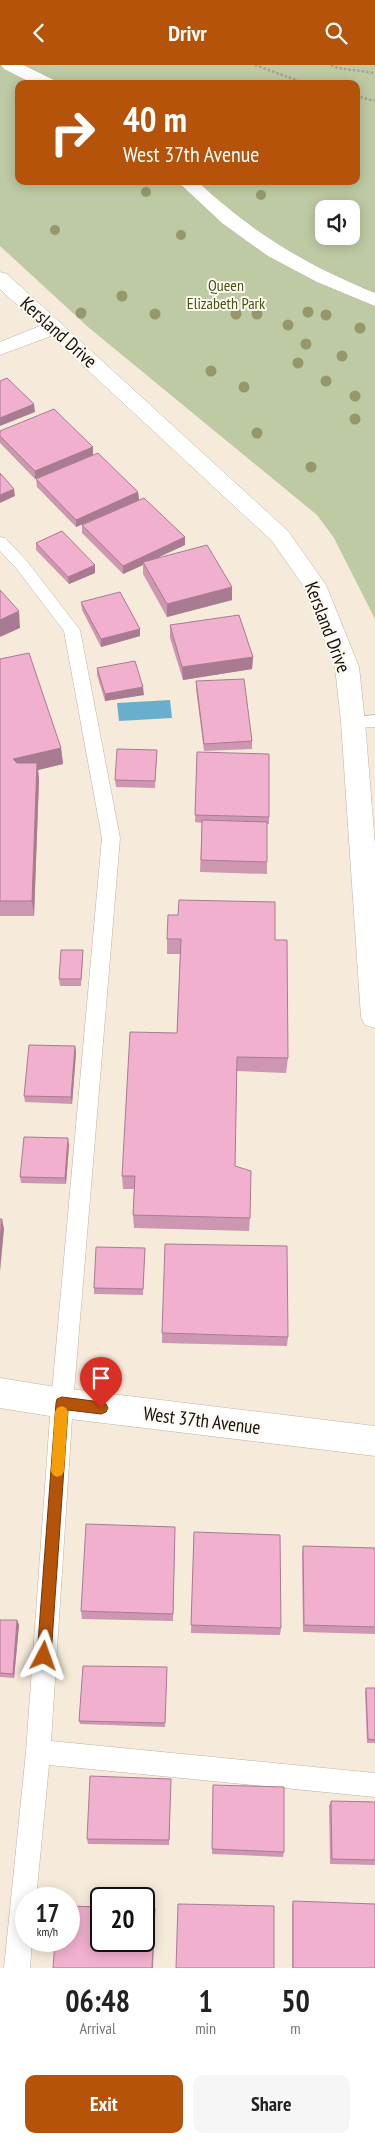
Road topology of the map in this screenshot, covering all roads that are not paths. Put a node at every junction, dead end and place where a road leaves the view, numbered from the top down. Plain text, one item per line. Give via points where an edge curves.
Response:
1 (10, 65) edge
2 (40, 80) edge
3 (190, 185) edge
4 (0, 278) edge
5 (375, 300) edge
6 (54, 327) junction
7 (0, 349) edge
8 (0, 542) edge
9 (364, 721) edge
10 (375, 1017) edge
11 (0, 1393) edge
12 (62, 1403) junction
13 (375, 1441) edge
14 (38, 1751) junction
15 (375, 1785) edge
16 (17, 1968) edge

1 - 2 street
3 - 5 street via 225,216 275,252 329,281
4 - 6 street, Kersland Drive
6 - 7 street
6 - 9 street, Kersland Drive via 280,536 315,585
8 - 12 lane via 72,630 111,838
9 - 10 street, Kersland Drive
11 - 12 street, West 37th Avenue
12 - 13 street, West 37th Avenue
12 - 14 lane
14 - 15 lane
14 - 16 lane

